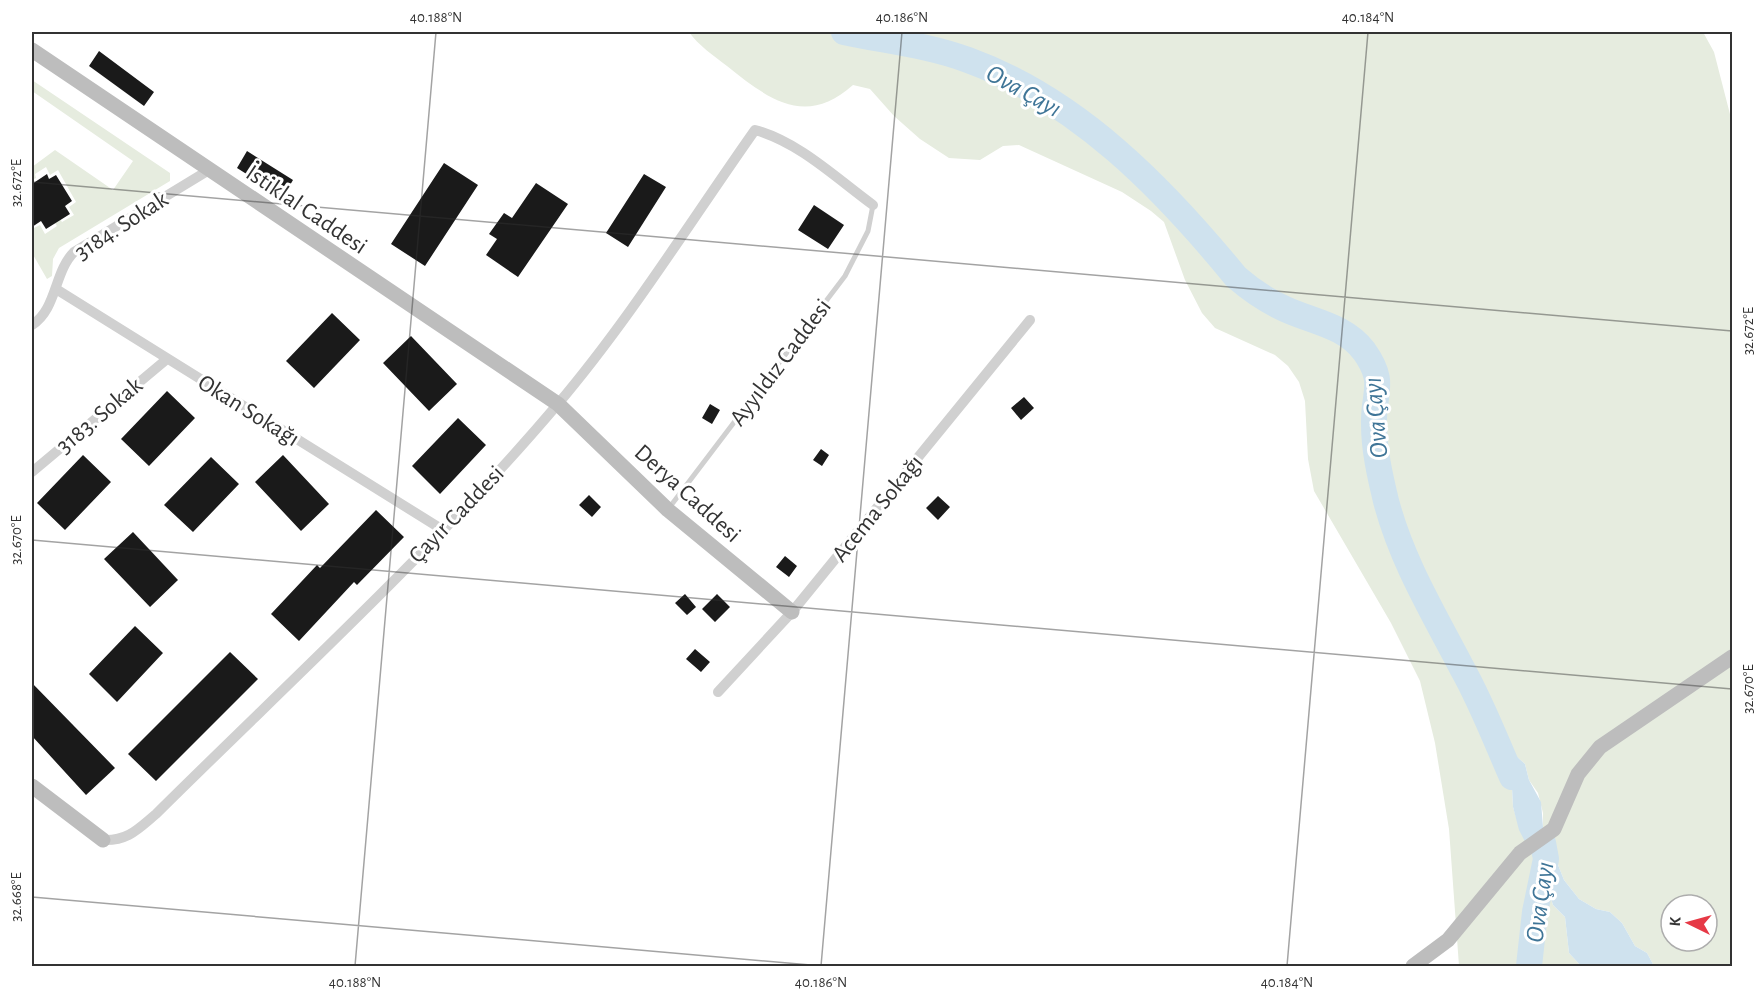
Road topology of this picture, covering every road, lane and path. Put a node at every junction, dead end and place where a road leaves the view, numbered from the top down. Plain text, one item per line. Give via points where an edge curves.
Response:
1 (32, 50) edge
2 (209, 170) junction
3 (873, 205) joint
4 (56, 289) junction
5 (1030, 320) dead end
6 (32, 325) edge
7 (168, 359) junction
8 (558, 404) junction
9 (32, 472) edge
10 (668, 510) junction
11 (443, 530) junction
12 (792, 612) junction
13 (1732, 657) edge
14 (718, 692) dead end
15 (32, 786) edge
16 (103, 840) joint
17 (1413, 966) edge

1 - 2 street, İstiklal Caddesi
2 - 4 street, 3184. Sokak via 74,252 65,261
2 - 8 street, İstiklal Caddesi
3 - 8 street, Çayır Caddesi via 792,146 755,130
3 - 10 lane, Ayyıldız Caddesi via 864,241 845,276
4 - 6 street, 3184. Sokak
4 - 7 street, Okan Sokağı
5 - 12 street, Acema Sokağı
7 - 9 street, 3183. Sokak
7 - 11 street, Okan Sokağı
8 - 10 street, Derya Caddesi
8 - 11 street, Çayır Caddesi
10 - 12 street, Derya Caddesi
11 - 16 street, Çayır Caddesi via 156,814 118,840
12 - 14 street, Acema Sokağı
13 - 17 street via 1600,747 1578,774 1554,829 1520,853 1448,940
15 - 16 street

